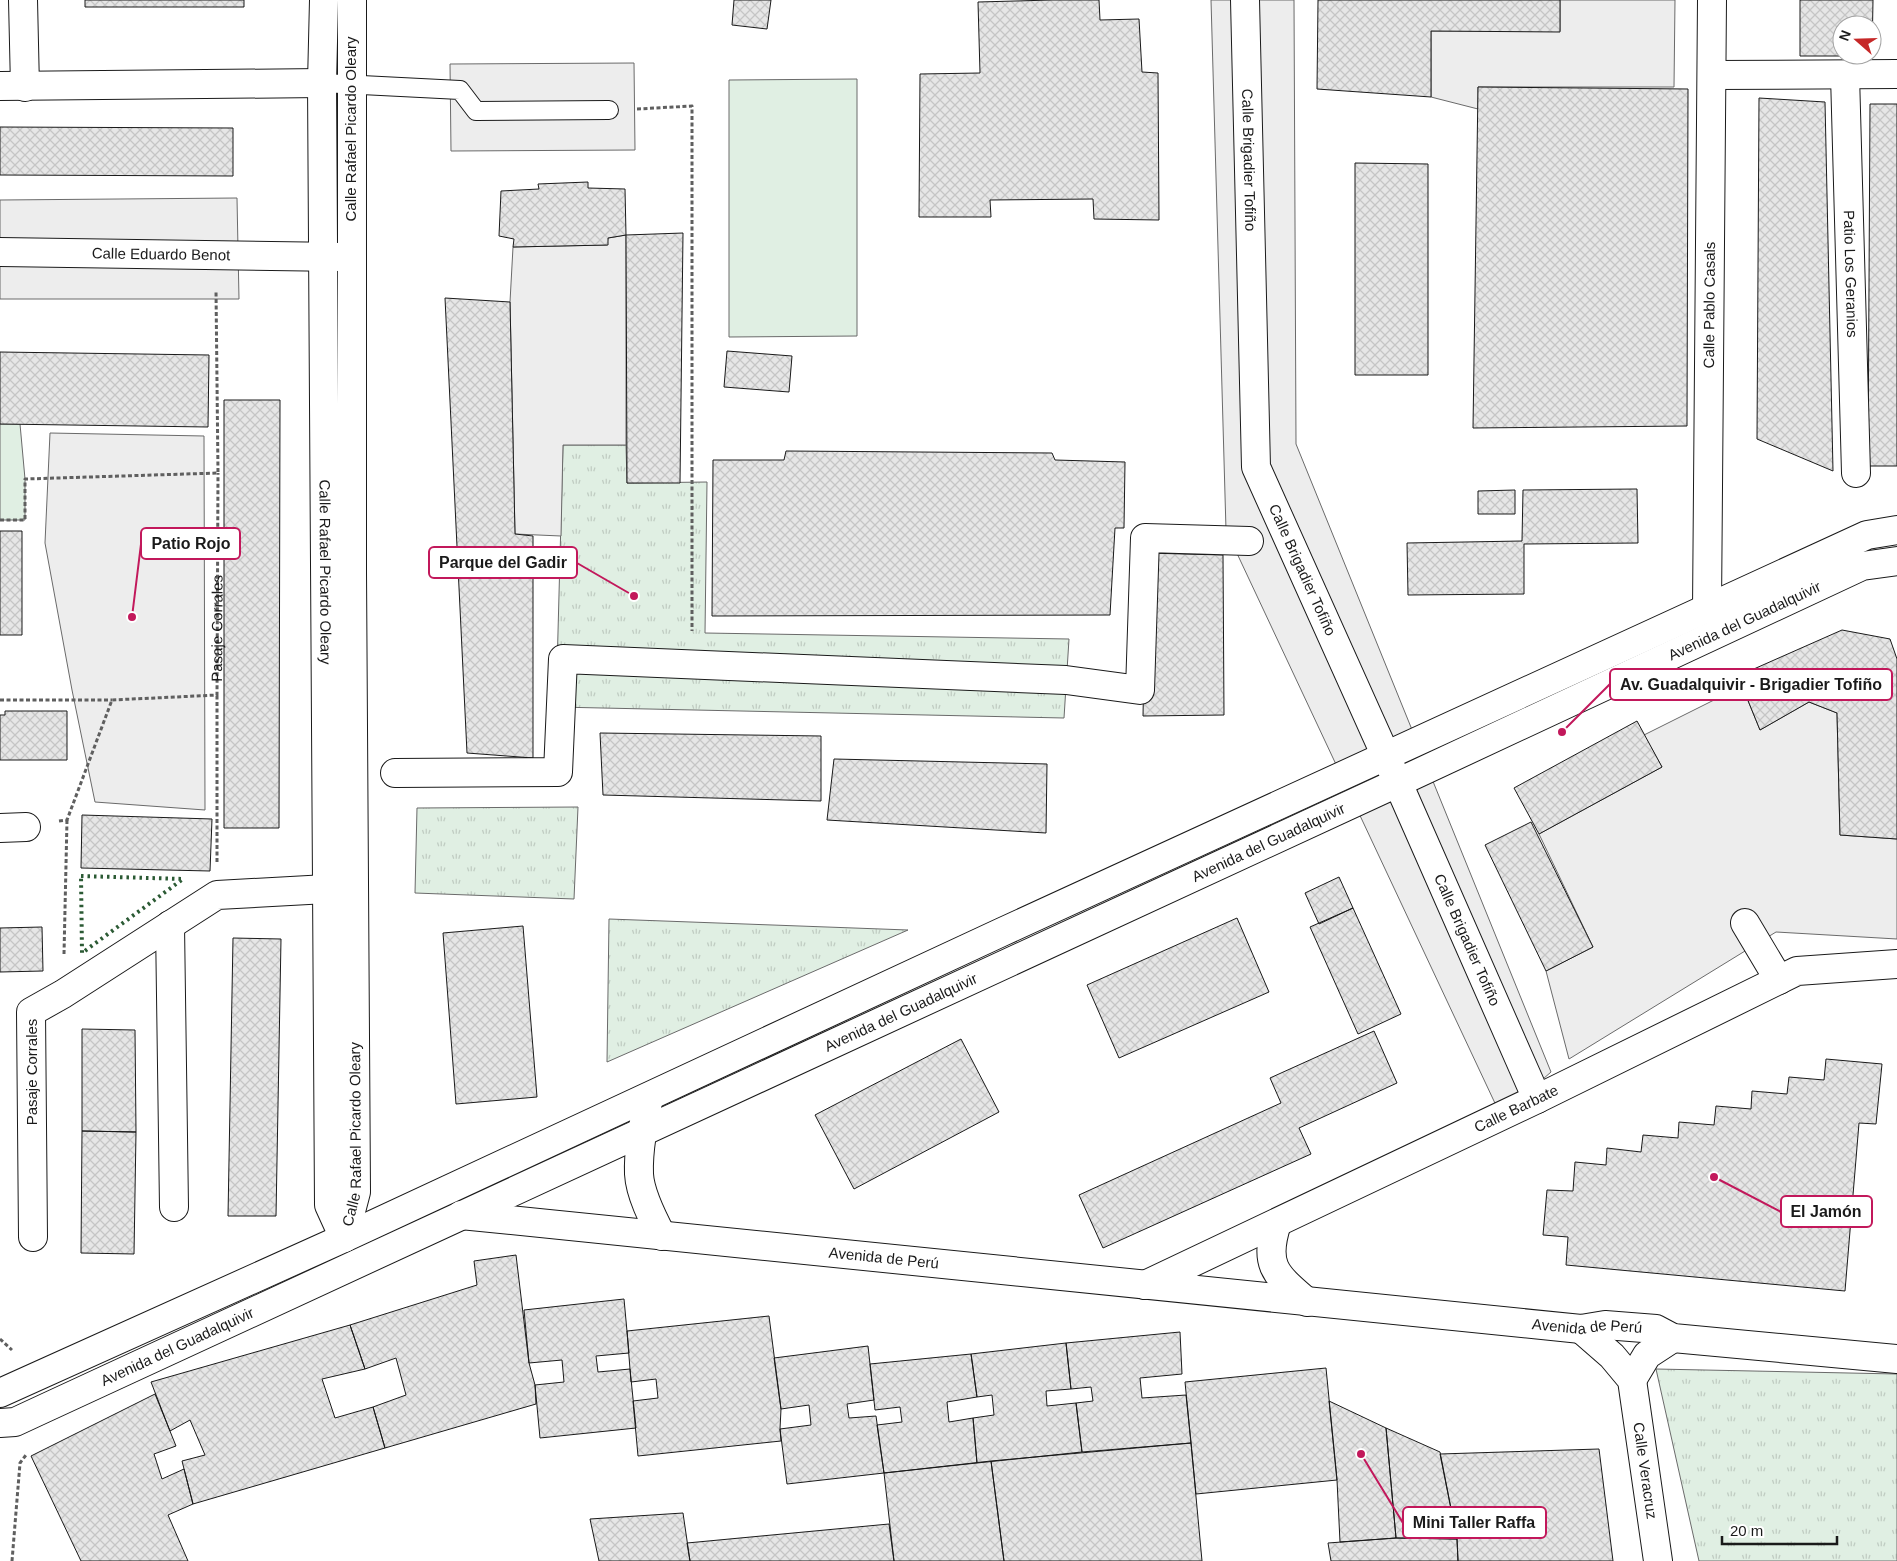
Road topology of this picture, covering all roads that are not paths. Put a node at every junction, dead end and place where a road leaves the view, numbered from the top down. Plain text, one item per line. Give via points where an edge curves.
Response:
1 (23, 0) edge
2 (324, 0) edge
3 (352, 0) edge
4 (1245, 0) edge
5 (1712, 0) edge
6 (1897, 74) edge
7 (1712, 75) junction
8 (1845, 75) junction
9 (322, 84) junction
10 (351, 84) junction
11 (12, 86) edge
12 (609, 110) road end
13 (0, 252) edge
14 (323, 256) junction
15 (351, 257) junction
16 (1856, 473) dead end
17 (1897, 530) edge
18 (1249, 542) dead end
19 (1897, 561) edge
20 (1707, 609) junction
21 (1385, 755) junction
22 (395, 773) dead end
23 (1398, 783) junction
24 (341, 888) junction
25 (1745, 923) dead end
26 (170, 925) junction
27 (1897, 964) edge
28 (1779, 980) junction
29 (649, 1096) junction
30 (1537, 1099) junction
31 (643, 1131) junction
32 (174, 1207) dead end
33 (461, 1215) junction
34 (1277, 1223) junction
35 (662, 1236) junction
36 (33, 1237) dead end
37 (344, 1238) junction
38 (353, 1265) junction
39 (1145, 1286) junction
40 (1307, 1302) junction
41 (1581, 1328) junction
42 (1673, 1338) junction
43 (1897, 1359) edge
44 (1632, 1380) junction
45 (0, 1393) edge
46 (0, 1423) edge
47 (1658, 1561) edge

1 - 11 street
2 - 9 street, Calle Rafael Picardo Oleary
3 - 10 street, Calle Rafael Picardo Oleary
4 - 21 street, Calle Brigadier Tofiño via 1256,467
5 - 7 street, Calle Pablo Casals
6 - 8 street
7 - 8 street
7 - 20 street, Calle Pablo Casals
8 - 16 street, Patio Los Geranios
9 - 10 lane
9 - 11 street
9 - 14 street, Calle Rafael Picardo Oleary
10 - 12 lane via 460,90 476,111
10 - 15 street, Calle Rafael Picardo Oleary
13 - 14 street, Calle Eduardo Benot
14 - 15 street
14 - 24 street, Calle Rafael Picardo Oleary
15 - 24 street, Calle Rafael Picardo Oleary
17 - 20 street, Avenida del Guadalquivir via 1866,535
18 - 22 street via 1144,538 1140,690 1066,680 563,659 558,772
19 - 23 street, Avenida del Guadalquivir via 1862,566
20 - 21 street, Avenida del Guadalquivir
21 - 23 street, Calle Brigadier Tofiño
21 - 29 street, Avenida del Guadalquivir
23 - 30 street, Calle Brigadier Tofiño
23 - 31 street, Avenida del Guadalquivir
24 - 26 street, Pasaje Corrales via 216,895
24 - 37 street, Calle Rafael Picardo Oleary via 329,1205
25 - 28 street
26 - 32 street
26 - 36 street, Pasaje Corrales via 31,1012
27 - 28 street, Calle Barbate via 1798,971
28 - 30 street, Calle Barbate
29 - 31 street
29 - 37 street, Avenida del Guadalquivir
30 - 34 street, Calle Barbate
31 - 33 street, Avenida del Guadalquivir
31 - 35 street via 639,1175 650,1214
33 - 35 street, Avenida de Perú
33 - 38 street, Avenida del Guadalquivir
34 - 39 street, Calle Barbate
34 - 40 street via 1272,1240 1272,1260 1280,1278
35 - 39 street, Avenida de Perú
37 - 38 street
37 - 45 street, Avenida del Guadalquivir
38 - 46 street, Avenida del Guadalquivir via 15,1422
39 - 40 street, Avenida de Perú
40 - 41 street, Avenida de Perú
41 - 42 street, Avenida de Perú via 1605,1325 1656,1329
41 - 44 street via 1612,1356
42 - 43 street, Avenida de Perú
42 - 44 street via 1648,1355
44 - 47 street, Calle Veracruz

